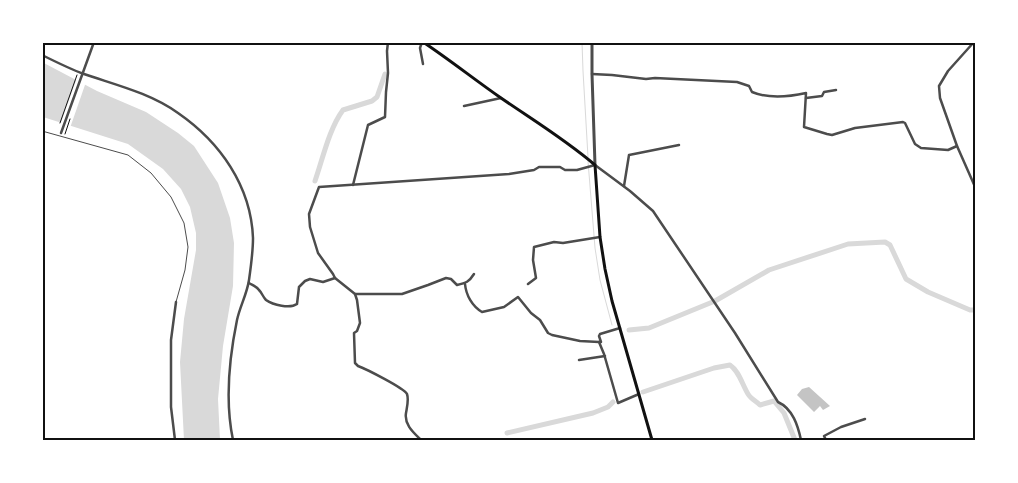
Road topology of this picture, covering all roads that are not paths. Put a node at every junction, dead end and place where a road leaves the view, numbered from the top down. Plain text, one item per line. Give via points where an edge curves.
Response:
1 (94, 42) edge
2 (388, 42) edge
3 (423, 42) edge
4 (592, 42) edge
5 (974, 42) edge
6 (42, 55) edge
7 (423, 64) dead end
8 (592, 74) junction
9 (81, 75) junction
10 (836, 90) dead end
11 (502, 98) junction
12 (806, 98) junction
13 (464, 106) dead end
14 (42, 132) edge
15 (61, 133) dead end
16 (679, 145) dead end
17 (958, 146) junction
18 (593, 164) junction
19 (353, 185) junction
20 (624, 186) junction
21 (976, 189) edge
22 (599, 237) junction
23 (474, 274) dead end
24 (335, 278) junction
25 (249, 282) junction
26 (465, 284) junction
27 (528, 284) dead end
28 (355, 294) junction
29 (176, 302) joint
30 (620, 328) junction
31 (599, 342) junction
32 (605, 356) junction
33 (579, 360) dead end
34 (639, 394) junction
35 (865, 419) dead end
36 (175, 440) edge
37 (233, 440) edge
38 (421, 440) edge
39 (652, 440) edge
40 (801, 440) edge
41 (826, 440) edge

1 - 9 street
2 - 19 street via 385,117 368,125
3 - 7 street via 420,48
3 - 11 main road
4 - 8 street
5 - 17 street via 948,70 939,86 940,98
6 - 9 street
8 - 12 street via 737,82 761,95 795,96 806,93
8 - 18 street
9 - 15 street
9 - 25 street via 153,98 178,112 217,147 233,170 248,207 253,247
10 - 12 street
11 - 13 street
11 - 18 main road
12 - 17 street via 804,127 807,128 832,135 854,128 903,122 920,148 948,150
14 - 29 lane via 128,155 151,173 170,197 184,223 188,247
16 - 20 street via 629,155
17 - 21 street
18 - 19 street via 577,170 539,167 509,174
18 - 20 street
18 - 22 main road
19 - 24 street via 319,187 309,214 318,253
20 - 40 street via 653,211 778,402 790,411
22 - 27 street via 534,247 536,278
22 - 30 main road
23 - 26 street
24 - 25 street via 323,282 305,281 300,287 297,304 293,306 269,302
24 - 28 street
25 - 37 street via 237,319 230,365 229,404
26 - 28 street via 458,285 446,278 402,294
26 - 31 street via 470,301 479,311 504,308 518,297 548,333
28 - 38 street via 360,323 354,333 356,364 406,391 406,419
29 - 36 street via 171,340 171,406
30 - 31 street via 600,334
30 - 34 main road
31 - 32 street
32 - 33 street
32 - 34 street via 618,403
34 - 39 main road
35 - 41 street via 824,436

